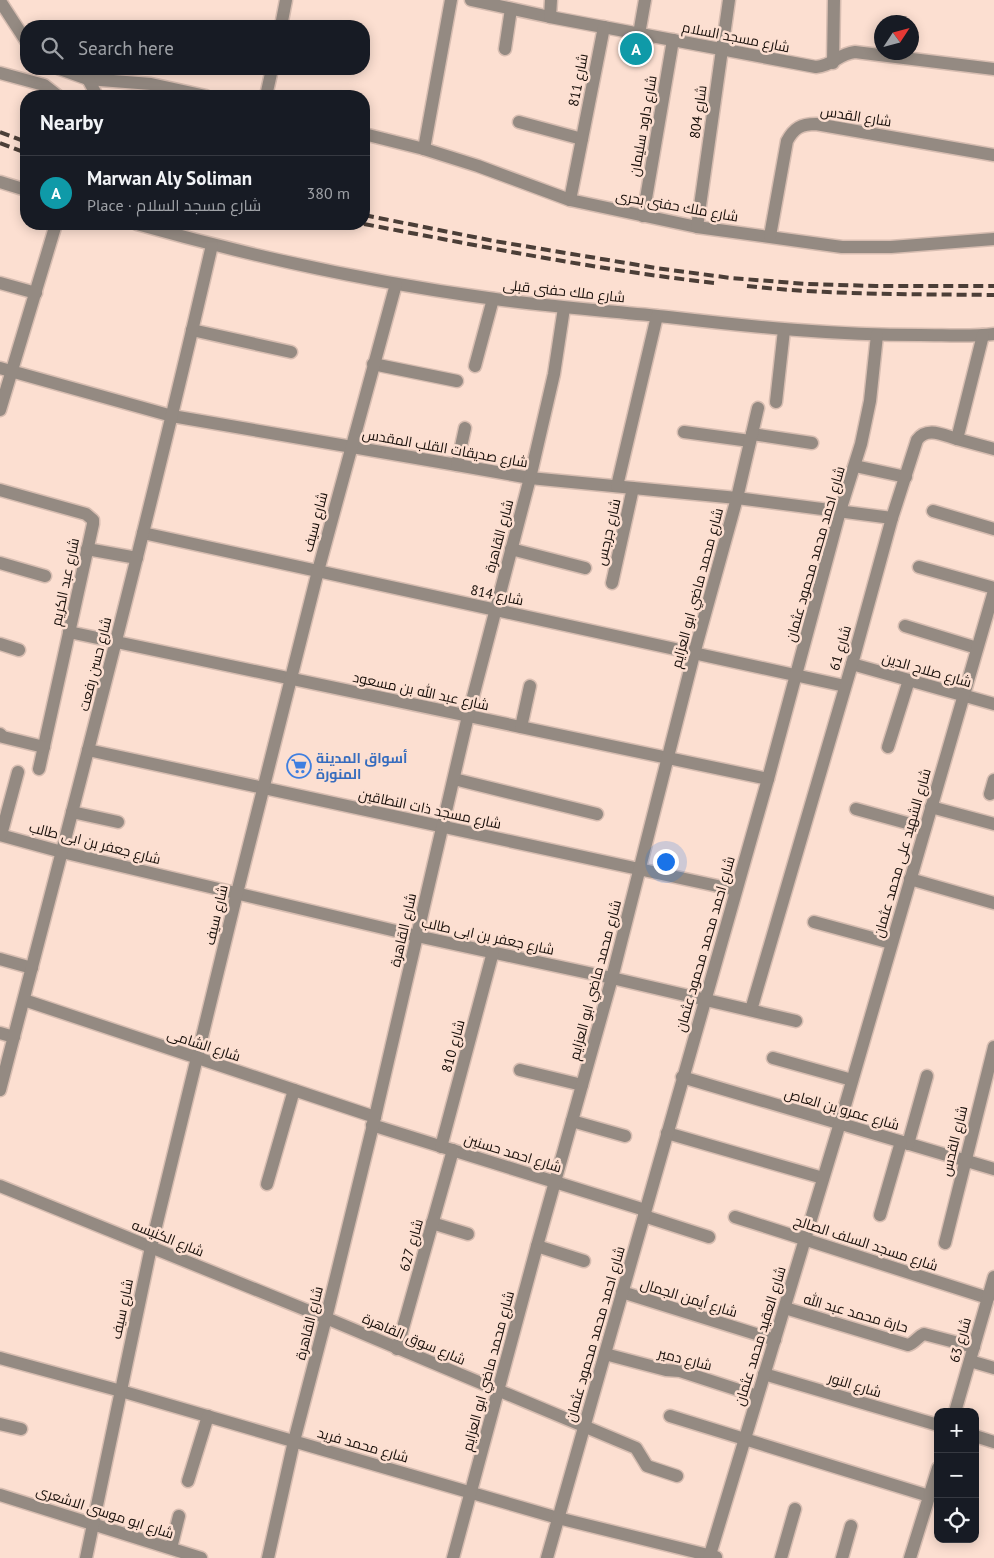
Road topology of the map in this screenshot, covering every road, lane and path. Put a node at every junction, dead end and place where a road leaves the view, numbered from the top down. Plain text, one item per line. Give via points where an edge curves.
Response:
1 (286, 0) edge
2 (451, 0) edge
3 (471, 0) edge
4 (551, 0) edge
5 (645, 0) edge
6 (728, 0) edge
7 (834, 0) edge
8 (0, 1) edge
9 (511, 9) junction
10 (550, 17) junction
11 (282, 20) edge
12 (604, 27) junction
13 (20, 32) edge
14 (640, 34) junction
15 (674, 40) junction
16 (504, 49) dead end
17 (722, 50) junction
18 (833, 62) junction
19 (994, 69) edge
20 (0, 73) edge
21 (77, 75) edge
22 (271, 75) edge
23 (88, 79) junction
24 (50, 90) edge
25 (94, 90) edge
26 (178, 90) edge
27 (267, 90) edge
28 (519, 122) dead end
29 (370, 136) edge
30 (582, 139) junction
31 (424, 149) junction
32 (994, 154) edge
33 (0, 182) edge
34 (20, 188) edge
35 (570, 200) junction
36 (643, 216) junction
37 (697, 227) junction
38 (54, 230) edge
39 (158, 230) edge
40 (770, 236) junction
41 (994, 239) edge
42 (212, 245) junction
43 (0, 283) edge
44 (396, 284) junction
45 (36, 293) junction
46 (493, 299) junction
47 (564, 308) junction
48 (657, 316) junction
49 (192, 330) junction
50 (784, 330) junction
51 (876, 335) junction
52 (989, 335) edge
53 (291, 352) dead end
54 (373, 364) junction
55 (475, 366) dead end
56 (6, 370) edge
57 (457, 381) dead end
58 (776, 402) dead end
59 (758, 408) dead end
60 (0, 410) edge
61 (172, 416) junction
62 (465, 428) dead end
63 (684, 432) dead end
64 (751, 438) junction
65 (957, 439) junction
66 (812, 443) dead end
67 (351, 447) junction
68 (994, 449) edge
69 (458, 466) junction
70 (855, 466) junction
71 (906, 477) junction
72 (530, 478) junction
73 (617, 486) junction
74 (633, 488) junction
75 (0, 490) edge
76 (737, 498) junction
77 (840, 511) junction
78 (933, 511) dead end
79 (892, 518) junction
80 (994, 529) edge
81 (143, 533) junction
82 (87, 548) junction
83 (511, 549) junction
84 (137, 558) junction
85 (0, 563) edge
86 (919, 567) dead end
87 (585, 568) dead end
88 (318, 571) junction
89 (45, 576) dead end
90 (612, 583) dead end
91 (994, 589) edge
92 (495, 610) junction
93 (905, 626) dead end
94 (988, 631) edge
95 (69, 632) junction
96 (116, 642) junction
97 (0, 644) edge
98 (978, 648) junction
99 (19, 650) dead end
100 (694, 654) junction
101 (852, 664) junction
102 (796, 676) junction
103 (290, 678) junction
104 (909, 680) junction
105 (530, 686) dead end
106 (845, 686) junction
107 (964, 695) junction
108 (994, 704) edge
109 (468, 716) junction
110 (521, 727) junction
111 (0, 734) edge
112 (44, 746) junction
113 (888, 747) dead end
114 (88, 750) junction
115 (668, 758) junction
116 (39, 769) dead end
117 (18, 772) dead end
118 (768, 778) junction
119 (454, 779) junction
120 (994, 780) edge
121 (263, 788) junction
122 (990, 794) dead end
123 (931, 807) junction
124 (856, 809) dead end
125 (72, 812) junction
126 (597, 814) dead end
127 (118, 822) dead end
128 (994, 824) edge
129 (443, 827) junction
130 (925, 828) junction
131 (1, 835) edge
132 (62, 852) junction
133 (639, 870) junction
134 (910, 879) junction
135 (736, 890) junction
136 (237, 893) junction
137 (994, 903) edge
138 (814, 922) dead end
139 (417, 936) junction
140 (891, 943) junction
141 (493, 952) junction
142 (0, 959) edge
143 (32, 968) junction
144 (612, 978) junction
145 (704, 999) junction
146 (24, 1000) junction
147 (751, 1010) junction
148 (796, 1021) dead end
149 (0, 1033) edge
150 (14, 1037) junction
151 (994, 1048) edge
152 (198, 1058) junction
153 (773, 1058) dead end
154 (520, 1070) dead end
155 (927, 1076) dead end
156 (682, 1077) junction
157 (852, 1080) junction
158 (582, 1085) junction
159 (0, 1090) edge
160 (294, 1090) junction
161 (373, 1121) junction
162 (572, 1121) junction
163 (840, 1123) junction
164 (667, 1133) junction
165 (625, 1136) dead end
166 (904, 1143) junction
167 (447, 1148) junction
168 (964, 1160) junction
169 (994, 1169) edge
170 (823, 1178) junction
171 (556, 1182) junction
172 (267, 1184) dead end
173 (0, 1186) edge
174 (645, 1213) junction
175 (880, 1215) dead end
176 (735, 1217) dead end
177 (432, 1224) junction
178 (468, 1234) dead end
179 (709, 1237) dead end
180 (805, 1239) junction
181 (945, 1243) dead end
182 (537, 1246) junction
183 (151, 1247) junction
184 (584, 1261) dead end
185 (994, 1277) edge
186 (622, 1292) junction
187 (988, 1298) junction
188 (785, 1308) junction
189 (326, 1318) junction
190 (775, 1340) junction
191 (974, 1347) junction
192 (397, 1348) junction
193 (605, 1354) junction
194 (0, 1358) edge
195 (970, 1361) junction
196 (994, 1368) edge
197 (764, 1374) junction
198 (121, 1391) junction
199 (498, 1391) junction
200 (757, 1396) junction
201 (956, 1408) edge
202 (208, 1416) junction
203 (670, 1416) dead end
204 (0, 1424) edge
205 (934, 1424) edge
206 (584, 1427) junction
207 (21, 1429) dead end
208 (979, 1437) edge
209 (745, 1440) junction
210 (294, 1441) junction
211 (994, 1442) edge
212 (677, 1476) dead end
213 (934, 1480) edge
214 (188, 1481) dead end
215 (471, 1492) junction
216 (0, 1495) edge
217 (929, 1496) junction
218 (795, 1509) dead end
219 (179, 1516) dead end
220 (558, 1518) junction
221 (92, 1523) junction
222 (852, 1526) dead end
223 (171, 1548) junction
224 (712, 1557) edge
225 (86, 1558) edge
226 (201, 1558) edge
227 (268, 1558) edge
228 (454, 1558) edge
229 (547, 1558) edge
230 (781, 1558) edge
231 (842, 1558) edge
232 (910, 1558) edge

1 - 11 street
2 - 31 street
3 - 9 street, شارع مسجد السلام
4 - 10 street
5 - 14 street
6 - 17 street, شارع 804
7 - 18 street
8 - 13 street
9 - 10 street, شارع مسجد السلام
9 - 16 street
10 - 12 street, شارع مسجد السلام
12 - 14 street, شارع مسجد السلام
12 - 30 street, شارع 811
14 - 15 street, شارع مسجد السلام
15 - 17 street, شارع مسجد السلام
15 - 36 street, شارع داود سليمان
17 - 18 street, شارع مسجد السلام via 816,67
17 - 37 street, شارع 804
18 - 19 street, شارع مسجد السلام via 840,55 855,52
20 - 24 street via 44,85
21 - 23 street
22 - 27 street
23 - 25 street
23 - 26 street via 151,84
28 - 30 street
29 - 31 street, شارع ملك حفنى بحرى
30 - 35 street, شارع 811
31 - 35 street, شارع ملك حفنى بحرى
32 - 40 street, شارع القدس via 806,124 791,133 787,141
33 - 34 street
35 - 36 street, شارع ملك حفنى بحرى
36 - 37 street, شارع ملك حفنى بحرى
37 - 40 street, شارع ملك حفنى بحرى
38 - 45 street
39 - 42 street, شارع ملك حفنى قبلى
40 - 41 street, شارع ملك حفنى بحرى via 842,247 891,247
42 - 44 street, شارع ملك حفنى قبلى
42 - 49 street, شارع حسن رفعت
43 - 45 street
44 - 46 street, شارع ملك حفنى قبلى
44 - 54 street, شارع سيف
45 - 56 street
46 - 47 street, شارع ملك حفنى قبلى
46 - 55 street
47 - 48 street, شارع ملك حفنى قبلى
47 - 72 street, شارع القاهرة via 554,374
48 - 50 street, شارع ملك حفنى قبلى
48 - 73 street
49 - 53 street
49 - 61 street, شارع حسن رفعت
50 - 51 street, شارع ملك حفنى قبلى
50 - 58 street
51 - 52 street, شارع ملك حفنى قبلى
51 - 70 street, شارع احمد محمد محمود عثمان via 870,401
52 - 65 street
54 - 57 street
54 - 67 street, شارع سيف
56 - 60 street
56 - 61 street, شارع صديقات القلب المقدس
59 - 64 street, شارع محمد ماضي ابو العزايم
61 - 67 street, شارع صديقات القلب المقدس
61 - 81 street, شارع حسن رفعت
62 - 69 street
63 - 64 street
64 - 66 street
64 - 76 street, شارع محمد ماضي ابو العزايم
65 - 68 street, شارع 61
65 - 71 street, شارع 61 via 931,431 920,436
67 - 69 street, شارع صديقات القلب المقدس
67 - 88 street, شارع سيف
69 - 72 street, شارع صديقات القلب المقدس
70 - 71 street
70 - 77 street, شارع احمد محمد محمود عثمان
71 - 79 street, شارع 61
72 - 73 street, شارع صديقات القلب المقدس
72 - 83 street, شارع القاهرة
73 - 74 street, شارع صديقات القلب المقدس
74 - 76 street, شارع صديقات القلب المقدس
74 - 90 street, شارع جرجس
75 - 82 street, شارع عبد الكريم via 91,517 93,524
76 - 77 street, شارع صديقات القلب المقدس
76 - 100 street, شارع محمد ماضي ابو العزايم
77 - 79 street, شارع صديقات القلب المقدس
77 - 102 street, شارع احمد محمد محمود عثمان
78 - 80 street
79 - 101 street, شارع 61
81 - 84 street, شارع حسن رفعت
81 - 88 street, شارع 814
82 - 84 street
82 - 95 street, شارع عبد الكريم
83 - 87 street
83 - 92 street, شارع القاهرة
84 - 96 street, شارع حسن رفعت
85 - 89 street
86 - 91 street
88 - 92 street, شارع 814
88 - 103 street, شارع سيف
91 - 94 street, شارع الشهيد على محمد عثمان
92 - 100 street, شارع 814
92 - 109 street, شارع القاهرة
93 - 98 street
94 - 98 street, شارع الشهيد على محمد عثمان
95 - 96 street, شارع عبد الله بن مسعود
95 - 112 street, شارع عبد الكريم
96 - 103 street, شارع عبد الله بن مسعود
96 - 114 street, شارع حسن رفعت
97 - 99 street
98 - 107 street, شارع الشهيد على محمد عثمان
100 - 102 street, شارع 814
100 - 115 street, شارع محمد ماضي ابو العزايم
101 - 104 street, شارع صلاح الدين
101 - 106 street, شارع 61
102 - 106 street, شارع 814
102 - 118 street, شارع احمد محمد محمود عثمان
103 - 109 street, شارع عبد الله بن مسعود
103 - 121 street, شارع سيف
104 - 107 street, شارع صلاح الدين
104 - 113 street
105 - 110 street
106 - 147 street, شارع 61
107 - 108 street, شارع صلاح الدين
107 - 123 street, شارع الشهيد على محمد عثمان
109 - 110 street, شارع عبد الله بن مسعود
109 - 119 street, شارع القاهرة
110 - 115 street, شارع عبد الله بن مسعود
111 - 112 street
112 - 116 street, شارع عبد الكريم
114 - 121 street, شارع مسجد ذات النطاقين
114 - 125 street, شارع حسن رفعت
115 - 118 street, شارع عبد الله بن مسعود
115 - 133 street, شارع محمد ماضي ابو العزايم
117 - 131 street
118 - 135 street, شارع احمد محمد محمود عثمان
119 - 126 street
119 - 129 street, شارع القاهرة
120 - 122 street
121 - 129 street, شارع مسجد ذات النطاقين
121 - 136 street, شارع سيف
123 - 128 street
123 - 130 street, شارع الشهيد على محمد عثمان
124 - 130 street
125 - 127 street
125 - 132 street, شارع حسن رفعت
129 - 133 street, شارع مسجد ذات النطاقين
129 - 139 street, شارع القاهرة
130 - 134 street, شارع الشهيد على محمد عثمان
131 - 132 street, شارع جعفر بن ابى طالب
132 - 136 street, شارع جعفر بن ابى طالب
132 - 143 street, شارع حسن رفعت
133 - 135 street, شارع مسجد ذات النطاقين
133 - 144 street, شارع محمد ماضي ابو العزايم
134 - 137 street
134 - 140 street, شارع الشهيد على محمد عثمان
135 - 145 street, شارع احمد محمد محمود عثمان
136 - 139 street, شارع جعفر بن ابى طالب
136 - 152 street, شارع سيف
138 - 140 street
139 - 141 street, شارع جعفر بن ابى طالب
139 - 161 street, شارع القاهرة
140 - 157 street, شارع الشهيد على محمد عثمان
141 - 144 street, شارع جعفر بن ابى طالب
141 - 167 street, شارع 810
142 - 143 street
143 - 146 street, شارع حسن رفعت
144 - 145 street, شارع جعفر بن ابى طالب
144 - 158 street, شارع محمد ماضي ابو العزايم
145 - 147 street, شارع جعفر بن ابى طالب
145 - 156 street, شارع احمد محمد محمود عثمان
146 - 150 street, شارع حسن رفعت
146 - 152 street, شارع الشامى
147 - 148 street, شارع جعفر بن ابى طالب
149 - 150 street
150 - 159 street, شارع حسن رفعت
151 - 168 street, شارع القدس
152 - 160 street, شارع الشامى
152 - 183 street, شارع سيف
153 - 157 street
154 - 158 street
155 - 166 street
156 - 163 street, شارع عمرو بن العاص
156 - 164 street, شارع احمد محمد محمود عثمان
157 - 163 street, شارع الشهيد على محمد عثمان
158 - 162 street, شارع محمد ماضي ابو العزايم
160 - 161 street, شارع الشامى
160 - 172 street
161 - 167 street, شارع احمد حسنين
161 - 189 street, شارع القاهرة
162 - 165 street
162 - 171 street, شارع محمد ماضي ابو العزايم
163 - 166 street, شارع عمرو بن العاص
163 - 170 street, شارع العقيد محمد عثمان
164 - 170 street
164 - 174 street, شارع احمد محمد محمود عثمان
166 - 168 street, شارع عمرو بن العاص
166 - 175 street
167 - 171 street, شارع احمد حسنين
167 - 177 street, شارع 627
168 - 169 street, شارع عمرو بن العاص
168 - 181 street, شارع القدس
170 - 180 street, شارع العقيد محمد عثمان
171 - 174 street, شارع احمد حسنين
171 - 182 street, شارع محمد ماضي ابو العزايم
173 - 183 street, شارع الكنيسه
174 - 179 street, شارع احمد حسنين
174 - 186 street, شارع احمد محمد محمود عثمان
176 - 180 street, شارع مسجد السلف الصالح
177 - 178 street
177 - 192 street, شارع 627
180 - 187 street, شارع مسجد السلف الصالح
180 - 188 street, شارع العقيد محمد عثمان
182 - 184 street
182 - 199 street, شارع محمد ماضي ابو العزايم
183 - 189 street, شارع الكنيسه
183 - 198 street, شارع سيف
185 - 187 street, شارع 63
186 - 190 street, شارع أيمن الجمال
186 - 193 street, شارع احمد محمد محمود عثمان
187 - 191 street, شارع 63
188 - 190 street, شارع العقيد محمد عثمان
188 - 191 street, حارة محمد عبد الله via 908,1345 924,1334
189 - 192 street, شارع سوق القاهرة
189 - 210 street, شارع القاهرة
190 - 197 street, شارع العقيد محمد عثمان
191 - 195 street, شارع 63
192 - 199 street, شارع سوق القاهرة
193 - 200 street, شارع دمير via 680,1371
193 - 206 street, شارع احمد محمد محمود عثمان
194 - 198 street, شارع محمد فريد
195 - 196 street
195 - 201 street, شارع 63
197 - 200 street, شارع العقيد محمد عثمان
197 - 205 street, شارع النور
198 - 202 street, شارع محمد فريد
198 - 221 street, شارع سيف
199 - 206 street, شارع سوق القاهرة
199 - 215 street, شارع محمد ماضي ابو العزايم
200 - 209 street, شارع العقيد محمد عثمان
202 - 210 street, شارع محمد فريد
202 - 214 street
203 - 209 street
204 - 207 street
206 - 212 street, شارع سوق القاهرة via 636,1448 647,1466
206 - 220 street, شارع احمد محمد محمود عثمان
208 - 211 street
209 - 217 street
209 - 224 street, شارع العقيد محمد عثمان
210 - 215 street, شارع محمد فريد
210 - 227 street, شارع القاهرة
213 - 217 street
215 - 220 street, شارع محمد فريد
215 - 228 street, شارع محمد ماضي ابو العزايم
216 - 221 street, شارع ابو موسى الاشعرى
217 - 232 street
218 - 230 street
219 - 223 street
220 - 224 street, شارع محمد فريد
220 - 229 street, شارع احمد محمد محمود عثمان
221 - 223 street, شارع ابو موسى الاشعرى
221 - 225 street, شارع سيف
222 - 231 street
223 - 226 street, شارع ابو موسى الاشعرى

